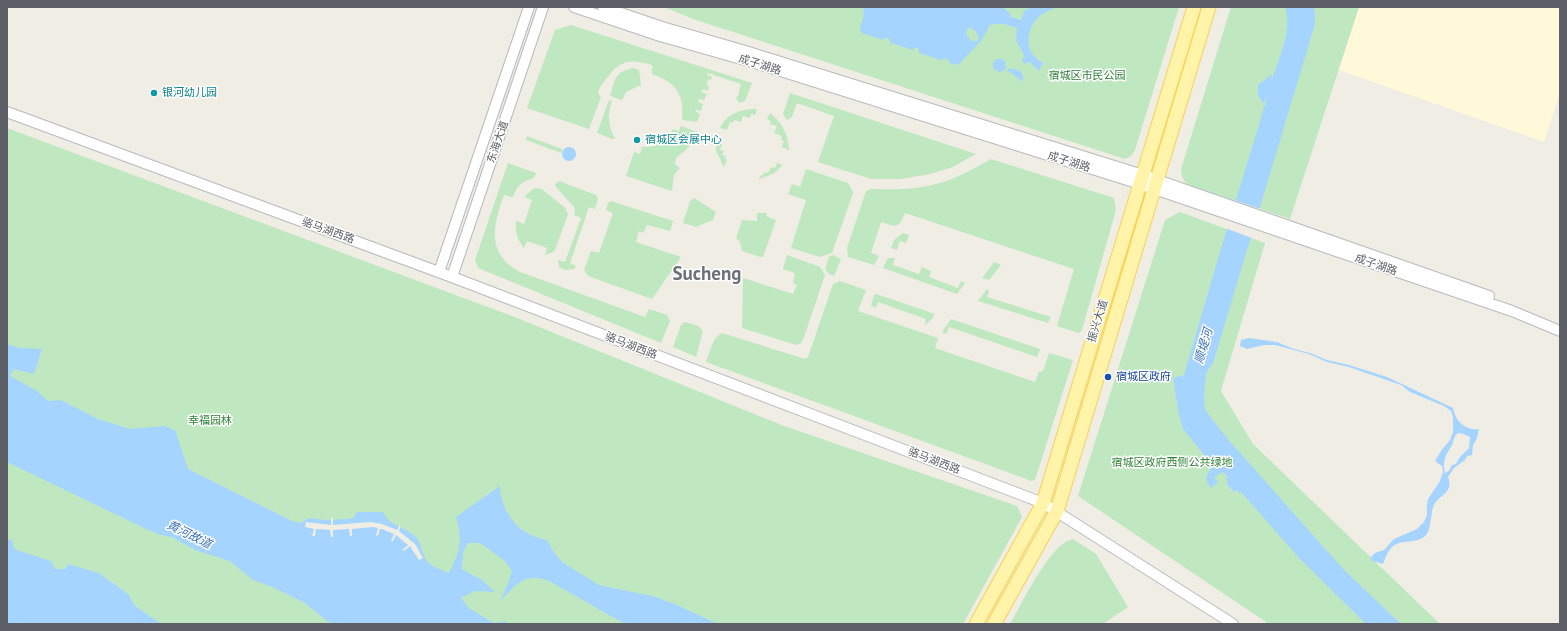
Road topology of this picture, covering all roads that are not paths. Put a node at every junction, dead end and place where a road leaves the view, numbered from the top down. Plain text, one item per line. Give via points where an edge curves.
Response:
1 (529, 7) edge
2 (543, 7) edge
3 (574, 7) edge
4 (603, 7) edge
5 (1194, 7) edge
6 (1209, 7) edge
7 (7, 112) edge
8 (1141, 180) junction
9 (1155, 184) junction
10 (1266, 223) junction
11 (439, 272) junction
12 (452, 277) junction
13 (1560, 324) edge
14 (1560, 331) edge
15 (1043, 503) junction
16 (1057, 511) junction
17 (976, 624) edge
18 (994, 624) edge
19 (1233, 624) edge

1 - 11 street, 东海大道
2 - 12 street, 东海大道
3 - 8 street, 成子湖路 via 660,36
4 - 8 street, 成子湖路
5 - 8 main road, 振兴大道
6 - 9 main road, 振兴大道
7 - 11 street, 骆马湖西路
8 - 9 street, 成子湖路
8 - 15 main road, 振兴大道
9 - 10 street, 成子湖路
9 - 16 main road, 振兴大道
10 - 13 street, 成子湖路 via 1514,305
10 - 14 street, 成子湖路
11 - 12 street, 骆马湖西路
12 - 15 street, 骆马湖西路
15 - 16 street, 骆马湖西路
15 - 17 main road, 振兴大道
16 - 18 main road, 振兴大道
16 - 19 street, 骆马湖西路

